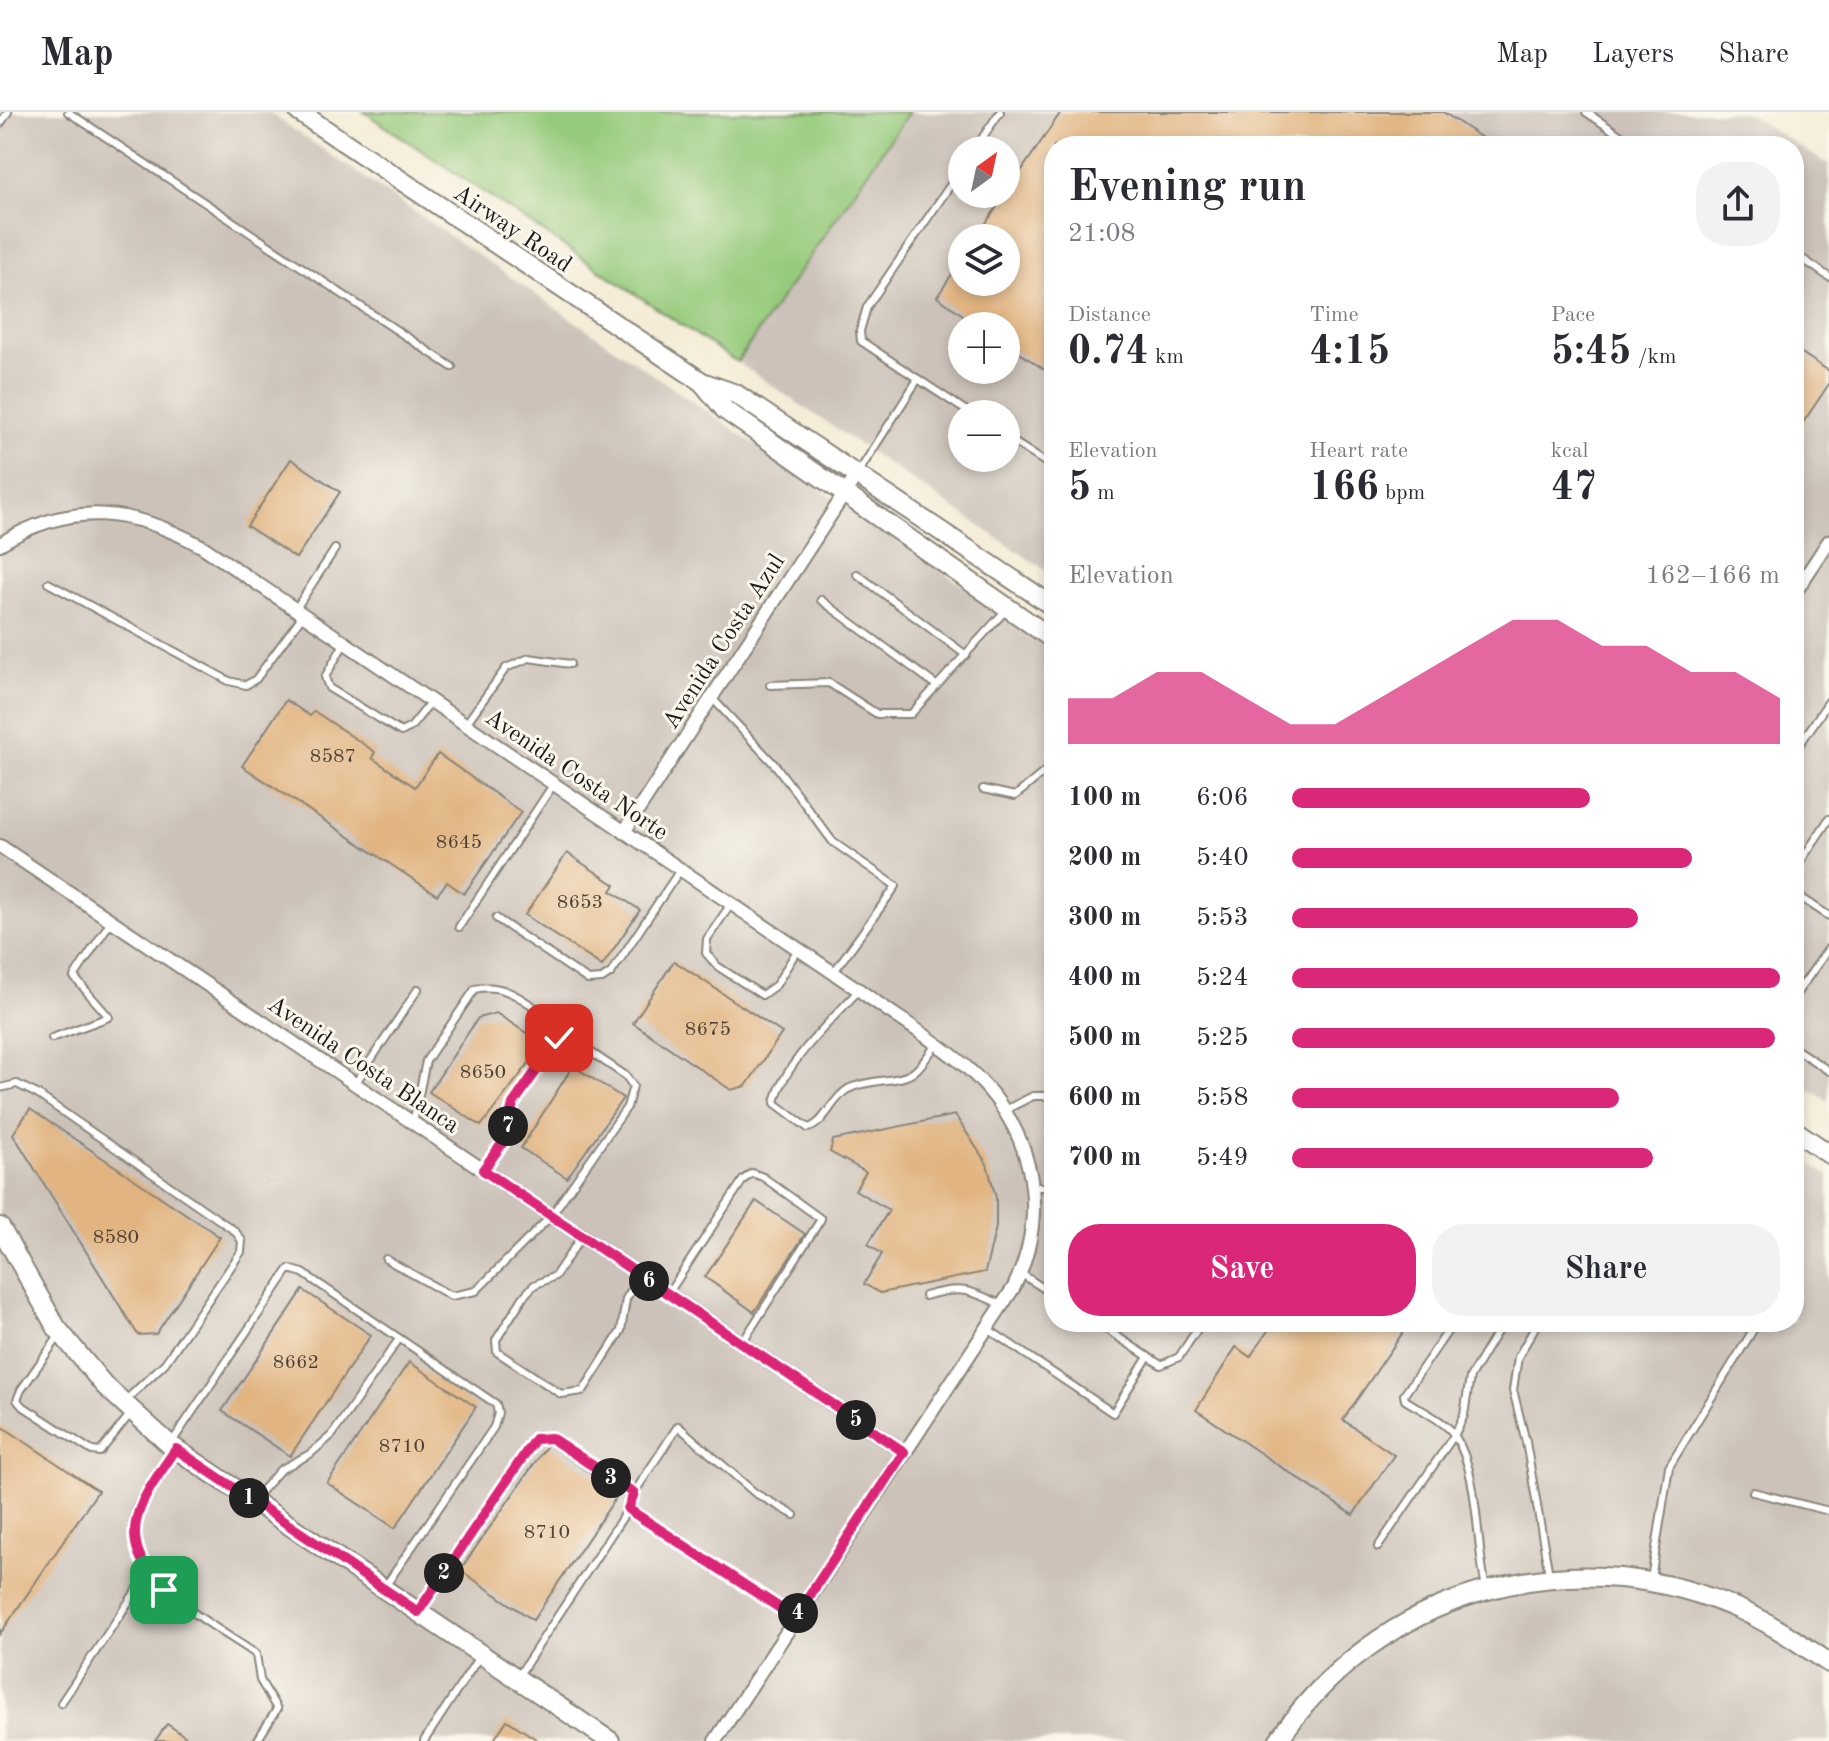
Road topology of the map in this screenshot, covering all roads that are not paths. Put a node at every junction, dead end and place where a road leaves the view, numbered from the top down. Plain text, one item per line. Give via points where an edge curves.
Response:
1 (8, 112) edge
2 (68, 112) edge
3 (299, 112) edge
4 (1000, 112) edge
5 (1586, 112) edge
6 (0, 124) edge
7 (984, 136) edge
8 (1621, 136) edge
9 (948, 188) edge
10 (1804, 260) edge
11 (1829, 277) edge
12 (452, 367) dead end
13 (918, 379) junction
14 (702, 382) junction
15 (950, 400) edge
16 (1020, 446) edge
17 (1044, 462) edge
18 (858, 473) junction
19 (844, 494) junction
20 (1829, 541) edge
21 (0, 544) edge
22 (335, 549) dead end
23 (857, 574) dead end
24 (1804, 579) edge
25 (48, 583) dead end
26 (821, 600) dead end
27 (1044, 600) edge
28 (1008, 608) junction
29 (299, 612) junction
30 (1044, 633) edge
31 (344, 644) junction
32 (966, 655) junction
33 (570, 664) dead end
34 (770, 685) dead end
35 (936, 685) junction
36 (712, 698) junction
37 (1829, 701) edge
38 (431, 702) junction
39 (464, 725) junction
40 (1804, 738) edge
41 (1044, 772) edge
42 (553, 785) junction
43 (983, 789) dead end
44 (1829, 819) edge
45 (624, 832) junction
46 (0, 846) edge
47 (1804, 856) edge
48 (680, 870) junction
49 (1804, 900) edge
50 (731, 904) junction
51 (1829, 916) edge
52 (496, 918) dead end
53 (111, 921) junction
54 (459, 927) dead end
55 (1829, 948) edge
56 (798, 949) junction
57 (833, 973) junction
58 (1804, 983) edge
59 (418, 989) dead end
60 (859, 990) junction
61 (550, 1018) dead end
62 (52, 1038) dead end
63 (935, 1046) junction
64 (1804, 1055) edge
65 (1829, 1071) edge
66 (355, 1084) junction
67 (0, 1088) edge
68 (1044, 1096) edge
69 (1003, 1111) junction
70 (413, 1123) junction
71 (1804, 1137) edge
72 (1829, 1154) edge
73 (483, 1170) junction
74 (1034, 1187) junction
75 (1044, 1187) edge
76 (551, 1216) junction
77 (0, 1227) edge
78 (582, 1236) junction
79 (386, 1259) dead end
80 (1020, 1273) junction
81 (640, 1275) junction
82 (1044, 1289) edge
83 (668, 1294) junction
84 (925, 1296) dead end
85 (1002, 1305) junction
86 (986, 1328) junction
87 (1110, 1332) edge
88 (1195, 1332) edge
89 (1447, 1332) edge
90 (1497, 1332) edge
91 (1532, 1332) edge
92 (1752, 1332) edge
93 (61, 1333) junction
94 (399, 1339) junction
95 (742, 1343) junction
96 (1148, 1357) junction
97 (128, 1406) junction
98 (1455, 1434) junction
99 (173, 1447) junction
100 (904, 1452) junction
101 (1753, 1492) dead end
102 (634, 1493) junction
103 (253, 1501) junction
104 (628, 1509) junction
105 (1829, 1511) edge
106 (794, 1515) dead end
107 (1378, 1547) dead end
108 (148, 1573) junction
109 (1549, 1579) junction
110 (1651, 1583) junction
111 (384, 1589) junction
112 (1486, 1590) junction
113 (418, 1612) junction
114 (795, 1618) junction
115 (481, 1654) junction
116 (1829, 1663) edge
117 (517, 1678) junction
118 (61, 1703) dead end
119 (257, 1741) edge
120 (424, 1741) edge
121 (610, 1741) edge
122 (715, 1741) edge
123 (1278, 1741) edge

1 - 6 lane
2 - 12 lane
3 - 14 street, Airway Road
4 - 7 lane
5 - 8 lane
9 - 13 lane via 867,307 860,331 861,341
10 - 11 lane
13 - 15 lane
13 - 18 lane
14 - 18 street, Airway Road via 736,394
14 - 19 street, Airway Road via 725,410
16 - 17 lane
18 - 19 street, Avenida Costa Azul
18 - 27 street, Airway Road
19 - 28 street, Airway Road
19 - 36 street, Avenida Costa Azul
20 - 24 street
21 - 29 street, Avenida Costa Norte via 27,527 70,515 129,516 173,530
22 - 29 lane
23 - 32 lane
25 - 29 lane via 229,681 246,685 256,679
26 - 35 lane
28 - 30 street, Airway Road
28 - 32 lane
29 - 31 street, Avenida Costa Norte
31 - 38 street, Avenida Costa Norte
31 - 38 lane via 325,677 329,688 401,732
32 - 35 lane
33 - 39 lane via 529,658 506,668
34 - 35 lane via 829,683 877,714 911,714
36 - 45 street, Avenida Costa Azul
36 - 57 lane via 776,766 833,842 896,886
37 - 40 lane
38 - 39 street, Avenida Costa Norte
39 - 42 street, Avenida Costa Norte
41 - 43 lane via 1015,796
42 - 45 street, Avenida Costa Norte
42 - 54 lane
44 - 47 lane
45 - 48 street, Avenida Costa Norte
46 - 53 street, Avenida Costa Blanca
48 - 50 street, Avenida Costa Norte
48 - 52 lane via 602,979 588,980
49 - 51 lane
50 - 56 street, Avenida Costa Norte
50 - 56 lane via 707,939 706,953 717,966 762,995 776,985
53 - 62 lane via 74,977 109,1017
53 - 66 street, Avenida Costa Blanca
55 - 58 lane
56 - 57 street, Avenida Costa Norte
57 - 60 street, Avenida Costa Norte
59 - 66 lane
60 - 63 street, Avenida Costa Norte
60 - 63 lane via 778,1090 775,1103 782,1110 808,1128 815,1127 844,1091 868,1080 903,1078
61 - 70 lane via 506,990 475,989 426,1061
63 - 69 street, Avenida Costa Norte via 964,1065
64 - 65 lane
66 - 70 street, Avenida Costa Blanca
67 - 97 lane via 17,1084 37,1094 235,1231 242,1241 241,1252 165,1363
68 - 69 lane
69 - 74 street, Avenida Costa Norte
70 - 73 street, Avenida Costa Blanca
71 - 72 street
73 - 76 street, Avenida Costa Blanca
73 - 76 lane via 504,1141 513,1104 559,1038 567,1036 633,1086 627,1107
74 - 75 lane
74 - 80 street, Avenida Costa Norte via 1034,1226
76 - 78 street, Avenida Costa Blanca
76 - 79 lane via 476,1291 451,1296
77 - 93 street
78 - 81 street, Avenida Costa Blanca
78 - 81 lane via 555,1276 524,1296 496,1340 497,1352 561,1394 583,1391 621,1331 626,1299
80 - 82 lane
80 - 85 street, Avenida Costa Norte
81 - 83 street, Avenida Costa Blanca
83 - 95 street, Avenida Costa Blanca
83 - 95 lane via 743,1180 752,1173 763,1177 821,1219
84 - 85 lane via 969,1289
85 - 86 street, Avenida Costa Norte
86 - 96 lane via 1113,1413
86 - 100 street, Avenida Costa Norte
87 - 96 lane
88 - 96 lane via 1169,1364
89 - 98 lane via 1404,1395
90 - 98 lane via 1470,1377
91 - 109 lane via 1518,1357 1513,1390
92 - 110 lane via 1669,1467
93 - 97 street
93 - 97 lane via 21,1390 21,1405 100,1452
94 - 99 lane via 303,1273 289,1269
94 - 103 lane via 332,1435 280,1470
94 - 111 lane via 496,1404 498,1413 494,1427
95 - 100 street, Avenida Costa Blanca
97 - 99 street
98 - 107 lane
98 - 112 lane via 1472,1491
99 - 103 street
99 - 108 lane via 138,1505 134,1540
100 - 114 street, Avenida Costa Norte
101 - 105 lane
102 - 104 lane
102 - 106 lane via 678,1426 755,1493
102 - 113 lane via 551,1438 535,1439
103 - 111 street
104 - 114 lane
104 - 117 lane
108 - 118 lane
108 - 119 lane via 256,1654 260,1680 277,1709
109 - 110 street via 1617,1577
109 - 112 street
110 - 116 street via 1730,1605
111 - 113 street
112 - 123 street via 1451,1599 1357,1655 1292,1719
113 - 115 street
114 - 122 street, Avenida Costa Norte
115 - 117 street
115 - 120 lane
117 - 121 street

